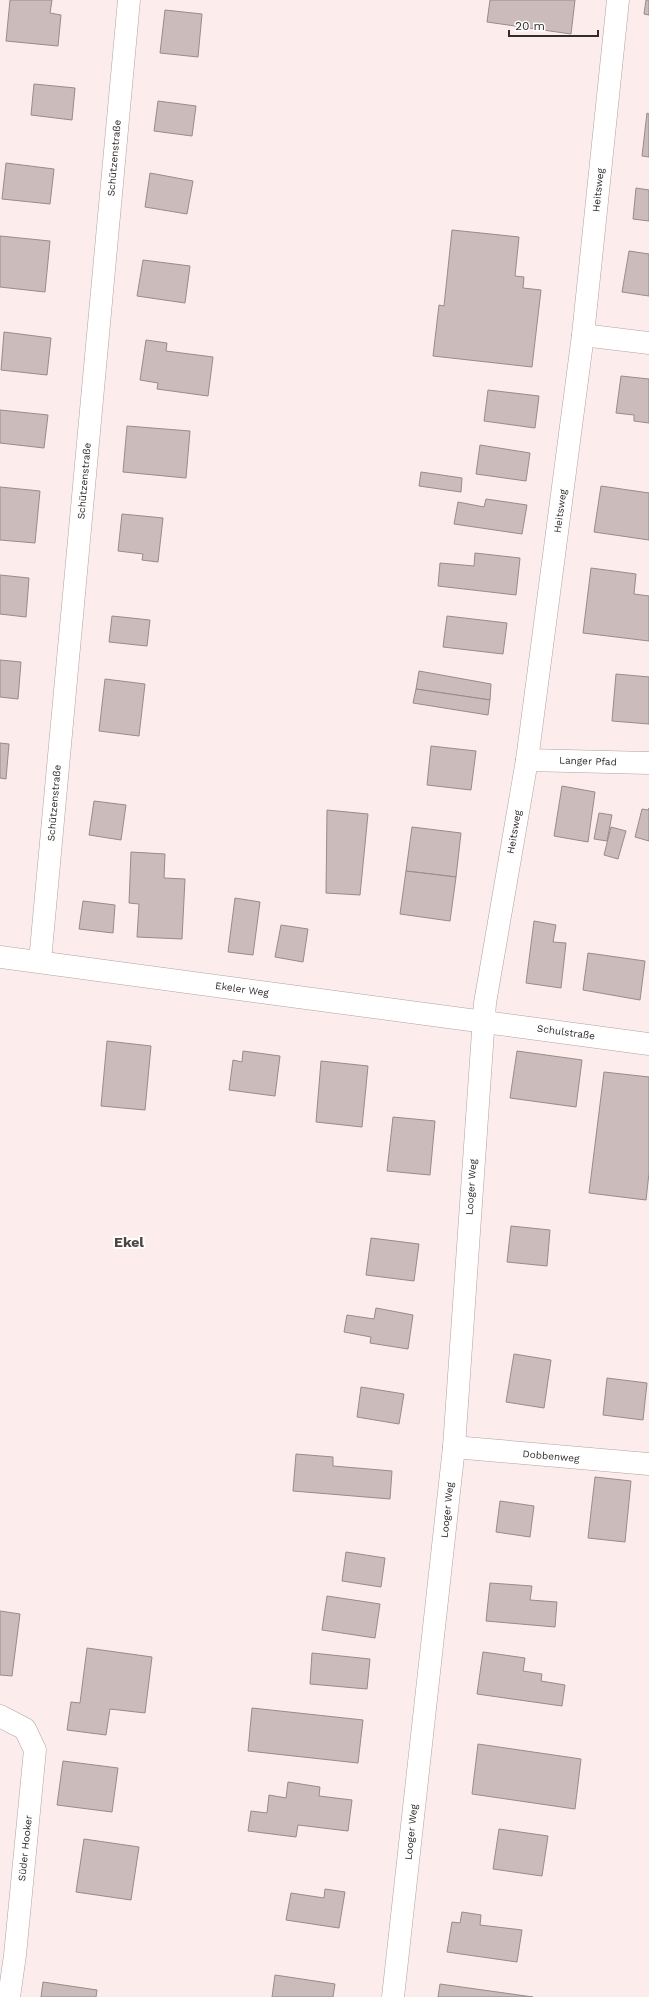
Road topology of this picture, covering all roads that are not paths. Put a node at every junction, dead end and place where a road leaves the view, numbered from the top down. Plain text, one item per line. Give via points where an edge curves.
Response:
1 (129, 0) edge
2 (618, 0) edge
3 (583, 335) junction
4 (649, 343) edge
5 (527, 760) junction
6 (649, 763) edge
7 (0, 957) edge
8 (40, 961) junction
9 (483, 1020) junction
10 (649, 1044) edge
11 (454, 1447) junction
12 (649, 1464) edge
13 (0, 1716) edge
14 (9, 1997) edge
15 (393, 1997) edge

1 - 8 street, Schützenstraße
2 - 3 street, Heitsweg
3 - 4 street
3 - 5 street, Heitsweg
5 - 6 street, Langer Pfad
5 - 9 street, Heitsweg
7 - 8 street, Ekeler Weg
8 - 9 street, Ekeler Weg
9 - 10 street, Schulstraße
9 - 11 street, Looger Weg
11 - 12 street, Dobbenweg
11 - 15 street, Looger Weg
13 - 14 street, Süder Hooker via 25,1729 35,1750

